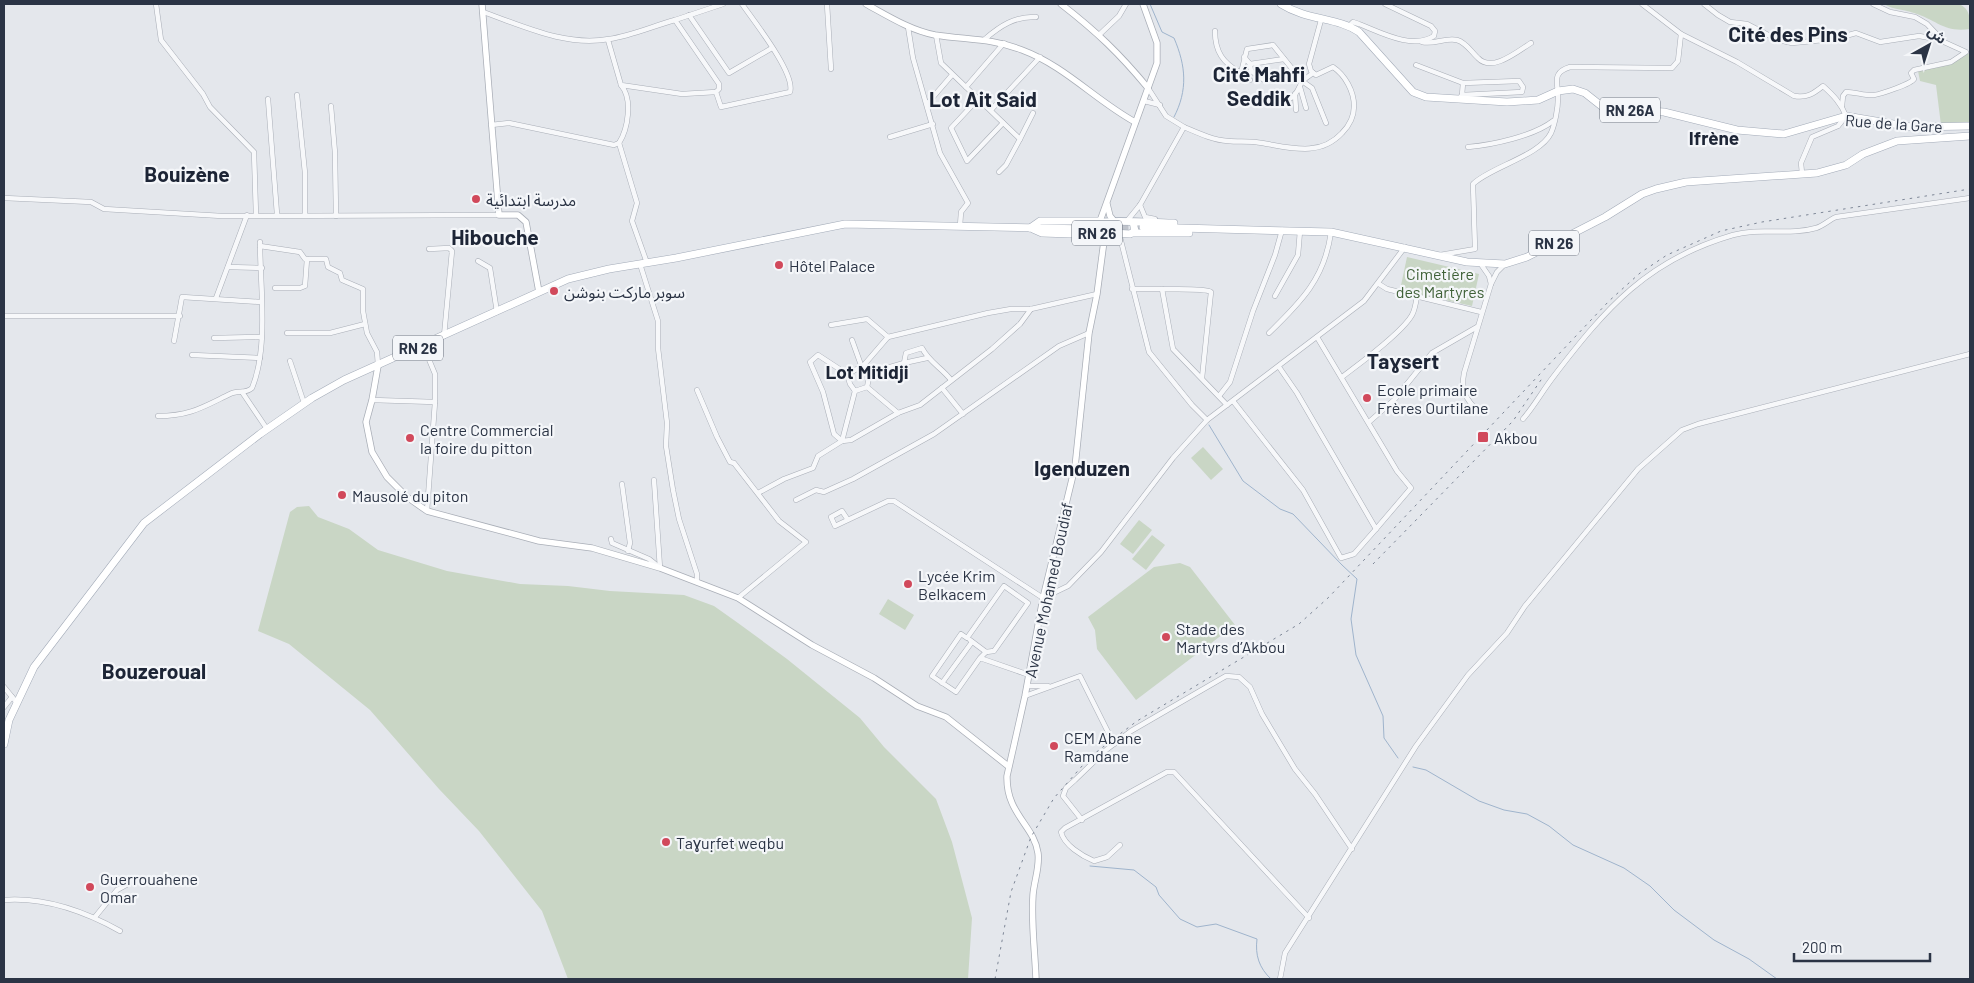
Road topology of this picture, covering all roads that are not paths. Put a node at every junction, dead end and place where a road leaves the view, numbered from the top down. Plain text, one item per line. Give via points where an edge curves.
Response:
1 (156, 4) edge
2 (482, 4) edge
3 (723, 4) edge
4 (742, 4) edge
5 (827, 4) edge
6 (866, 4) edge
7 (1061, 4) edge
8 (1126, 4) edge
9 (1143, 4) edge
10 (1281, 4) edge
11 (1385, 4) edge
12 (1642, 4) edge
13 (1704, 4) edge
14 (1873, 4) edge
15 (483, 12) junction
16 (689, 15) junction
17 (1036, 17) dead end
18 (675, 20) junction
19 (1321, 20) junction
20 (1349, 26) junction
21 (908, 27) junction
22 (1215, 31) dead end
23 (1100, 34) junction
24 (1681, 34) junction
25 (936, 35) junction
26 (1940, 37) junction
27 (985, 39) junction
28 (608, 40) junction
29 (1420, 41) junction
30 (1004, 43) junction
31 (1531, 43) dead end
32 (772, 48) junction
33 (1040, 57) junction
34 (1244, 57) junction
35 (1284, 59) junction
36 (1250, 64) junction
37 (1416, 65) dead end
38 (831, 69) dead end
39 (1241, 73) junction
40 (1313, 73) junction
41 (1297, 74) junction
42 (952, 75) junction
43 (1250, 80) dead end
44 (1302, 81) junction
45 (1463, 83) junction
46 (621, 85) junction
47 (966, 87) junction
48 (1148, 88) junction
49 (1300, 88) junction
50 (1558, 91) junction
51 (716, 92) junction
52 (1295, 94) junction
53 (297, 95) dead end
54 (1460, 97) junction
55 (268, 98) dead end
56 (978, 99) junction
57 (1275, 100) dead end
58 (1144, 101) junction
59 (1283, 102) junction
60 (927, 104) junction
61 (1160, 105) junction
62 (331, 106) dead end
63 (1842, 106) junction
64 (1283, 108) dead end
65 (1306, 108) dead end
66 (990, 110) junction
67 (1296, 110) dead end
68 (1034, 113) dead end
69 (1846, 116) junction
70 (1554, 120) junction
71 (1135, 122) junction
72 (1003, 123) junction
73 (1326, 123) dead end
74 (932, 124) junction
75 (491, 125) junction
76 (1970, 126) edge
77 (1184, 127) junction
78 (890, 136) dead end
79 (1970, 136) edge
80 (1020, 139) junction
81 (619, 144) junction
82 (1468, 147) dead end
83 (999, 172) dead end
84 (1802, 174) junction
85 (4, 198) edge
86 (1970, 198) edge
87 (1107, 204) junction
88 (1140, 205) junction
89 (277, 214) junction
90 (246, 215) junction
91 (256, 215) junction
92 (305, 215) junction
93 (499, 215) junction
94 (336, 216) junction
95 (1131, 219) junction
96 (1100, 221) junction
97 (1116, 223) junction
98 (1175, 223) junction
99 (960, 226) junction
100 (1030, 228) junction
101 (1143, 228) tunnel mouth
102 (1216, 228) junction
103 (1087, 229) tunnel mouth
104 (1282, 230) junction
105 (1300, 230) junction
106 (1331, 232) junction
107 (1119, 233) junction
108 (1133, 233) junction
109 (1102, 238) junction
110 (1122, 242) junction
111 (1406, 247) junction
112 (429, 249) dead end
113 (1438, 255) junction
114 (307, 259) junction
115 (478, 261) dead end
116 (643, 263) junction
117 (1480, 264) junction
118 (1505, 264) junction
119 (228, 267) junction
120 (262, 268) junction
121 (1379, 284) junction
122 (1491, 284) junction
123 (275, 288) dead end
124 (1162, 289) junction
125 (1132, 290) junction
126 (539, 292) junction
127 (1097, 294) junction
128 (1275, 296) dead end
129 (1417, 296) junction
130 (216, 298) junction
131 (260, 302) junction
132 (1031, 310) junction
133 (497, 312) junction
134 (1481, 312) junction
135 (4, 316) edge
136 (180, 316) junction
137 (365, 324) junction
138 (831, 325) dead end
139 (1477, 327) junction
140 (287, 333) dead end
141 (1089, 333) junction
142 (1269, 333) dead end
143 (261, 336) junction
144 (444, 336) junction
145 (888, 337) junction
146 (1317, 337) junction
147 (214, 338) dead end
148 (852, 340) dead end
149 (174, 341) dead end
150 (423, 345) junction
151 (1970, 354) edge
152 (192, 355) dead end
153 (260, 358) junction
154 (927, 358) junction
155 (290, 361) dead end
156 (904, 363) junction
157 (862, 365) junction
158 (378, 366) junction
159 (1279, 368) junction
160 (870, 373) junction
161 (847, 374) junction
162 (1342, 377) junction
163 (1202, 378) junction
164 (951, 380) junction
165 (867, 387) junction
166 (942, 388) junction
167 (697, 390) dead end
168 (855, 391) junction
169 (242, 392) junction
170 (1219, 396) junction
171 (372, 400) junction
172 (1233, 401) junction
173 (435, 402) junction
174 (304, 403) junction
175 (1227, 405) junction
176 (1478, 411) dead end
177 (898, 413) junction
178 (963, 414) junction
179 (158, 416) dead end
180 (1523, 419) dead end
181 (1207, 420) junction
182 (1369, 422) junction
183 (266, 429) junction
184 (842, 441) junction
185 (654, 480) dead end
186 (622, 484) dead end
187 (758, 493) junction
188 (796, 500) dead end
189 (427, 511) junction
190 (848, 520) dead end
191 (1376, 529) junction
192 (611, 539) dead end
193 (628, 551) junction
194 (660, 568) junction
195 (697, 582) junction
196 (738, 598) junction
197 (1043, 598) junction
198 (967, 638) junction
199 (972, 642) junction
200 (986, 652) junction
201 (980, 658) junction
202 (1029, 676) junction
203 (942, 683) junction
204 (1027, 686) junction
205 (1050, 686) junction
206 (4, 687) edge
207 (1026, 696) junction
208 (15, 700) junction
209 (4, 707) edge
210 (4, 744) edge
211 (1114, 744) junction
212 (1008, 766) junction
213 (1082, 820) junction
214 (1120, 845) dead end
215 (1352, 849) junction
216 (128, 884) dead end
217 (4, 900) edge
218 (95, 917) junction
219 (1309, 918) junction
220 (120, 931) dead end
221 (1036, 979) edge
222 (1280, 979) edge

1 - 91 street via 162,40 210,107 254,152
2 - 15 street
3 - 16 street
4 - 32 street
5 - 38 street
6 - 21 street
7 - 23 street
8 - 23 street via 1119,16
9 - 48 street via 1157,42 1157,62
10 - 19 main road, RN 26A via 1303,16
11 - 29 street via 1431,26 1434,36
12 - 24 street
13 - 26 street via 1730,22 1748,24 1778,40 1792,43 1834,39 1856,33 1880,42 1919,36
14 - 26 street via 1890,12 1915,17
15 - 28 street via 552,36 577,41
15 - 75 street
16 - 18 street
16 - 32 street via 729,73
17 - 27 street via 1005,23
18 - 28 street
18 - 51 street via 719,84
19 - 20 main road, Rue de la Gare / RN 26A
19 - 40 street via 1309,64
20 - 29 street via 1353,22 1386,34
20 - 54 main road, Rue de la Gare / RN 26A via 1359,32 1413,92 1426,97
21 - 25 street
21 - 60 street via 913,58
22 - 39 street via 1217,52
23 - 48 street
24 - 50 street via 1678,61 1672,68 1570,67 1558,76
24 - 63 street via 1794,96 1813,94 1823,86
25 - 27 street
25 - 42 street via 941,63
26 - 63 street via 1952,47 1966,52 1951,62 1914,70 1911,73 1912,83 1886,92 1868,95 1846,92
27 - 30 street
28 - 46 street
29 - 31 street via 1460,41 1479,60 1493,63
30 - 33 street
30 - 47 street
32 - 51 street via 787,73 790,92 721,107
33 - 66 street
33 - 71 street
34 - 35 street via 1246,49 1273,46
34 - 36 street
34 - 39 street
35 - 36 street
35 - 41 street
36 - 41 street via 1251,71 1264,80
37 - 45 street
39 - 43 street
40 - 44 street
40 - 77 street via 1322,74 1333,67 1345,79 1354,99 1351,121 1345,131 1323,147 1294,149 1227,141
41 - 44 street
42 - 47 street
42 - 60 street
44 - 49 street
44 - 73 street via 1312,88
45 - 54 street
45 - 54 street via 1519,81 1523,87 1522,92
46 - 51 street via 682,94
46 - 81 street via 628,114
47 - 56 street
48 - 58 street
48 - 61 street
49 - 52 street
49 - 65 street
50 - 54 main road, Rue de la Gare / RN 26A via 1538,100
50 - 69 main road, Rue de la Gare / RN 26A via 1573,89 1586,93 1604,108 1664,112 1746,131 1784,134
50 - 70 street
52 - 59 street
52 - 67 street
53 - 92 street via 306,173
55 - 89 street
56 - 66 street
56 - 72 street via 951,128 967,161
57 - 59 street
58 - 61 street
58 - 71 street
59 - 64 street
60 - 74 street
61 - 77 street via 1166,116
62 - 94 street
63 - 69 street
66 - 72 street
68 - 80 street
69 - 76 main road, Rue de la Gare / RN 26A via 1911,127
69 - 84 street via 1838,126 1812,137 1801,163
70 - 82 street via 1516,138
70 - 113 street via 1550,133 1536,147 1473,184 1475,250
71 - 87 street
72 - 80 street
74 - 78 street
74 - 99 street via 940,153 968,203 961,212
75 - 81 street via 509,123 605,144
75 - 93 street
77 - 88 street
79 - 84 main road, RN 26 via 1897,140 1879,146 1846,165
80 - 83 street
81 - 116 street via 637,203 632,222
84 - 118 main road, RN 26 via 1686,182 1656,189 1527,257
85 - 90 street via 91,202 104,209
86 - 180 street via 1836,217 1816,228 1741,233 1680,255 1643,278 1610,308
87 - 96 street
87 - 97 street
88 - 95 street
88 - 98 street via 1145,217
89 - 91 street
89 - 92 street
90 - 91 street
90 - 119 street
92 - 94 street
93 - 94 street
93 - 126 street via 518,215 526,222
95 - 97 main road, RN 26
95 - 98 main road, RN 26
95 - 108 main road, RN 26 via 1135,225
96 - 97 main road, RN 26
96 - 100 main road, RN 26 via 1040,221
96 - 109 main road, RN 26 via 1095,228
98 - 102 main road, RN 26 via 1204,224
99 - 100 main road, RN 26
99 - 116 main road, RN 26 via 845,224
100 - 103 main road, RN 26
100 - 109 main road, RN 26 via 1042,234
101 - 102 main road, RN 26
102 - 104 main road, RN 26
102 - 108 main road, RN 26 via 1204,232
104 - 105 main road, RN 26
104 - 170 street via 1230,382
105 - 106 main road, RN 26
105 - 128 street via 1298,255
106 - 111 main road, RN 26
106 - 142 street via 1324,264 1311,288
107 - 108 main road, RN 26
107 - 109 main road, RN 26
107 - 110 street
108 - 110 street
109 - 127 street, Avenue Mohamed Boudiaf
110 - 125 street
111 - 113 main road, RN 26
111 - 121 street
112 - 144 street via 449,248 452,251
113 - 117 main road, RN 26
114 - 120 street via 300,252 260,244
114 - 123 street via 305,286
114 - 137 street via 326,259 328,267 340,272 342,280 363,289
115 - 133 street via 490,268
116 - 126 main road, RN 26 via 568,279
116 - 195 street via 656,310 667,423 666,446 679,519
117 - 118 main road, RN 26
117 - 122 street
118 - 122 street
119 - 120 street
119 - 130 street
120 - 131 street
121 - 129 street
121 - 146 street via 1364,301
122 - 134 street
124 - 125 street
124 - 163 street via 1173,350
124 - 163 street via 1205,289 1211,292
125 - 181 street via 1149,352
126 - 133 main road, RN 26
127 - 132 street
127 - 141 street, Avenue Mohamed Boudiaf
129 - 134 street
129 - 162 street via 1406,323
130 - 131 street
130 - 136 street via 182,297
131 - 143 street
132 - 145 street via 988,312
132 - 164 street via 1020,324
133 - 144 main road, RN 26
134 - 139 street
135 - 136 street
136 - 149 street
137 - 140 street via 330,332
137 - 158 street via 368,338 377,352
138 - 145 street via 867,319
139 - 176 street via 1462,385 1464,394
139 - 182 street via 1432,352 1394,400
141 - 178 street via 1059,346
141 - 197 street, Avenue Mohamed Boudiaf via 1078,452
143 - 147 street
143 - 153 street
144 - 150 main road, RN 26
145 - 157 street
146 - 159 street
146 - 162 street
148 - 157 street
150 - 158 main road, RN 26
150 - 173 street via 435,374
151 - 215 street via 1682,430 1638,469 1525,606 1507,633 1468,675 1416,746
152 - 153 street
153 - 169 street via 252,388
154 - 156 street
154 - 156 street via 922,348 906,353
154 - 164 street via 943,369
155 - 174 street
156 - 160 street
157 - 160 street
157 - 161 street
158 - 171 street
158 - 174 main road, RN 26 via 344,380
159 - 172 street
159 - 191 street via 1297,392
160 - 165 street
161 - 168 street
161 - 184 street via 818,355 810,362 823,392 834,434
162 - 182 street
163 - 170 street
164 - 166 street
165 - 168 street
165 - 177 street
166 - 177 street via 920,405
166 - 178 street
167 - 187 street via 730,462
168 - 184 street
169 - 179 street via 188,413
169 - 183 street
170 - 175 street
171 - 173 street
171 - 189 street via 366,429 377,462 407,497
172 - 175 street
172 - 191 street via 1303,490 1341,558 1354,554
173 - 189 street
174 - 183 main road, RN 26
175 - 181 street
177 - 184 street via 851,440
178 - 188 street via 853,479
181 - 197 street via 1173,458 1101,552 1068,586
182 - 191 street via 1411,488
183 - 208 main road, RN 26 via 144,523 48,647
184 - 187 street via 818,456 814,468
185 - 194 street
186 - 193 street via 630,542
187 - 196 street via 779,521 806,542
189 - 194 street via 538,541 592,548
190 - 197 street via 894,501
192 - 193 street via 612,543
193 - 194 street via 649,559
194 - 195 street
195 - 196 street
196 - 212 street via 917,706 946,717
197 - 202 street, Avenue Mohamed Boudiaf
198 - 199 street
198 - 200 street via 1004,586 1028,603 994,651
198 - 203 street via 962,634 932,676
199 - 200 street
199 - 203 street
200 - 201 street
201 - 202 street
201 - 203 street via 956,692
202 - 204 street, Avenue Mohamed Boudiaf
204 - 205 street
204 - 207 street, Avenue Mohamed Boudiaf
205 - 207 street
205 - 211 street via 1079,676 1083,679
206 - 208 street
207 - 212 street, Avenue Mohamed Boudiaf
208 - 209 street
208 - 210 main road, RN 26
211 - 213 street via 1064,792 1064,798
211 - 215 street via 1226,676 1239,677 1250,687 1295,769
212 - 221 street, Avenue Mohamed Boudiaf via 1006,786 1010,801 1038,852 1033,908
213 - 214 street via 1061,832 1085,857 1103,859
213 - 219 street via 1167,772 1174,772
215 - 219 street
216 - 218 street via 117,890
217 - 218 street via 41,902
218 - 220 street
219 - 222 street via 1285,953

